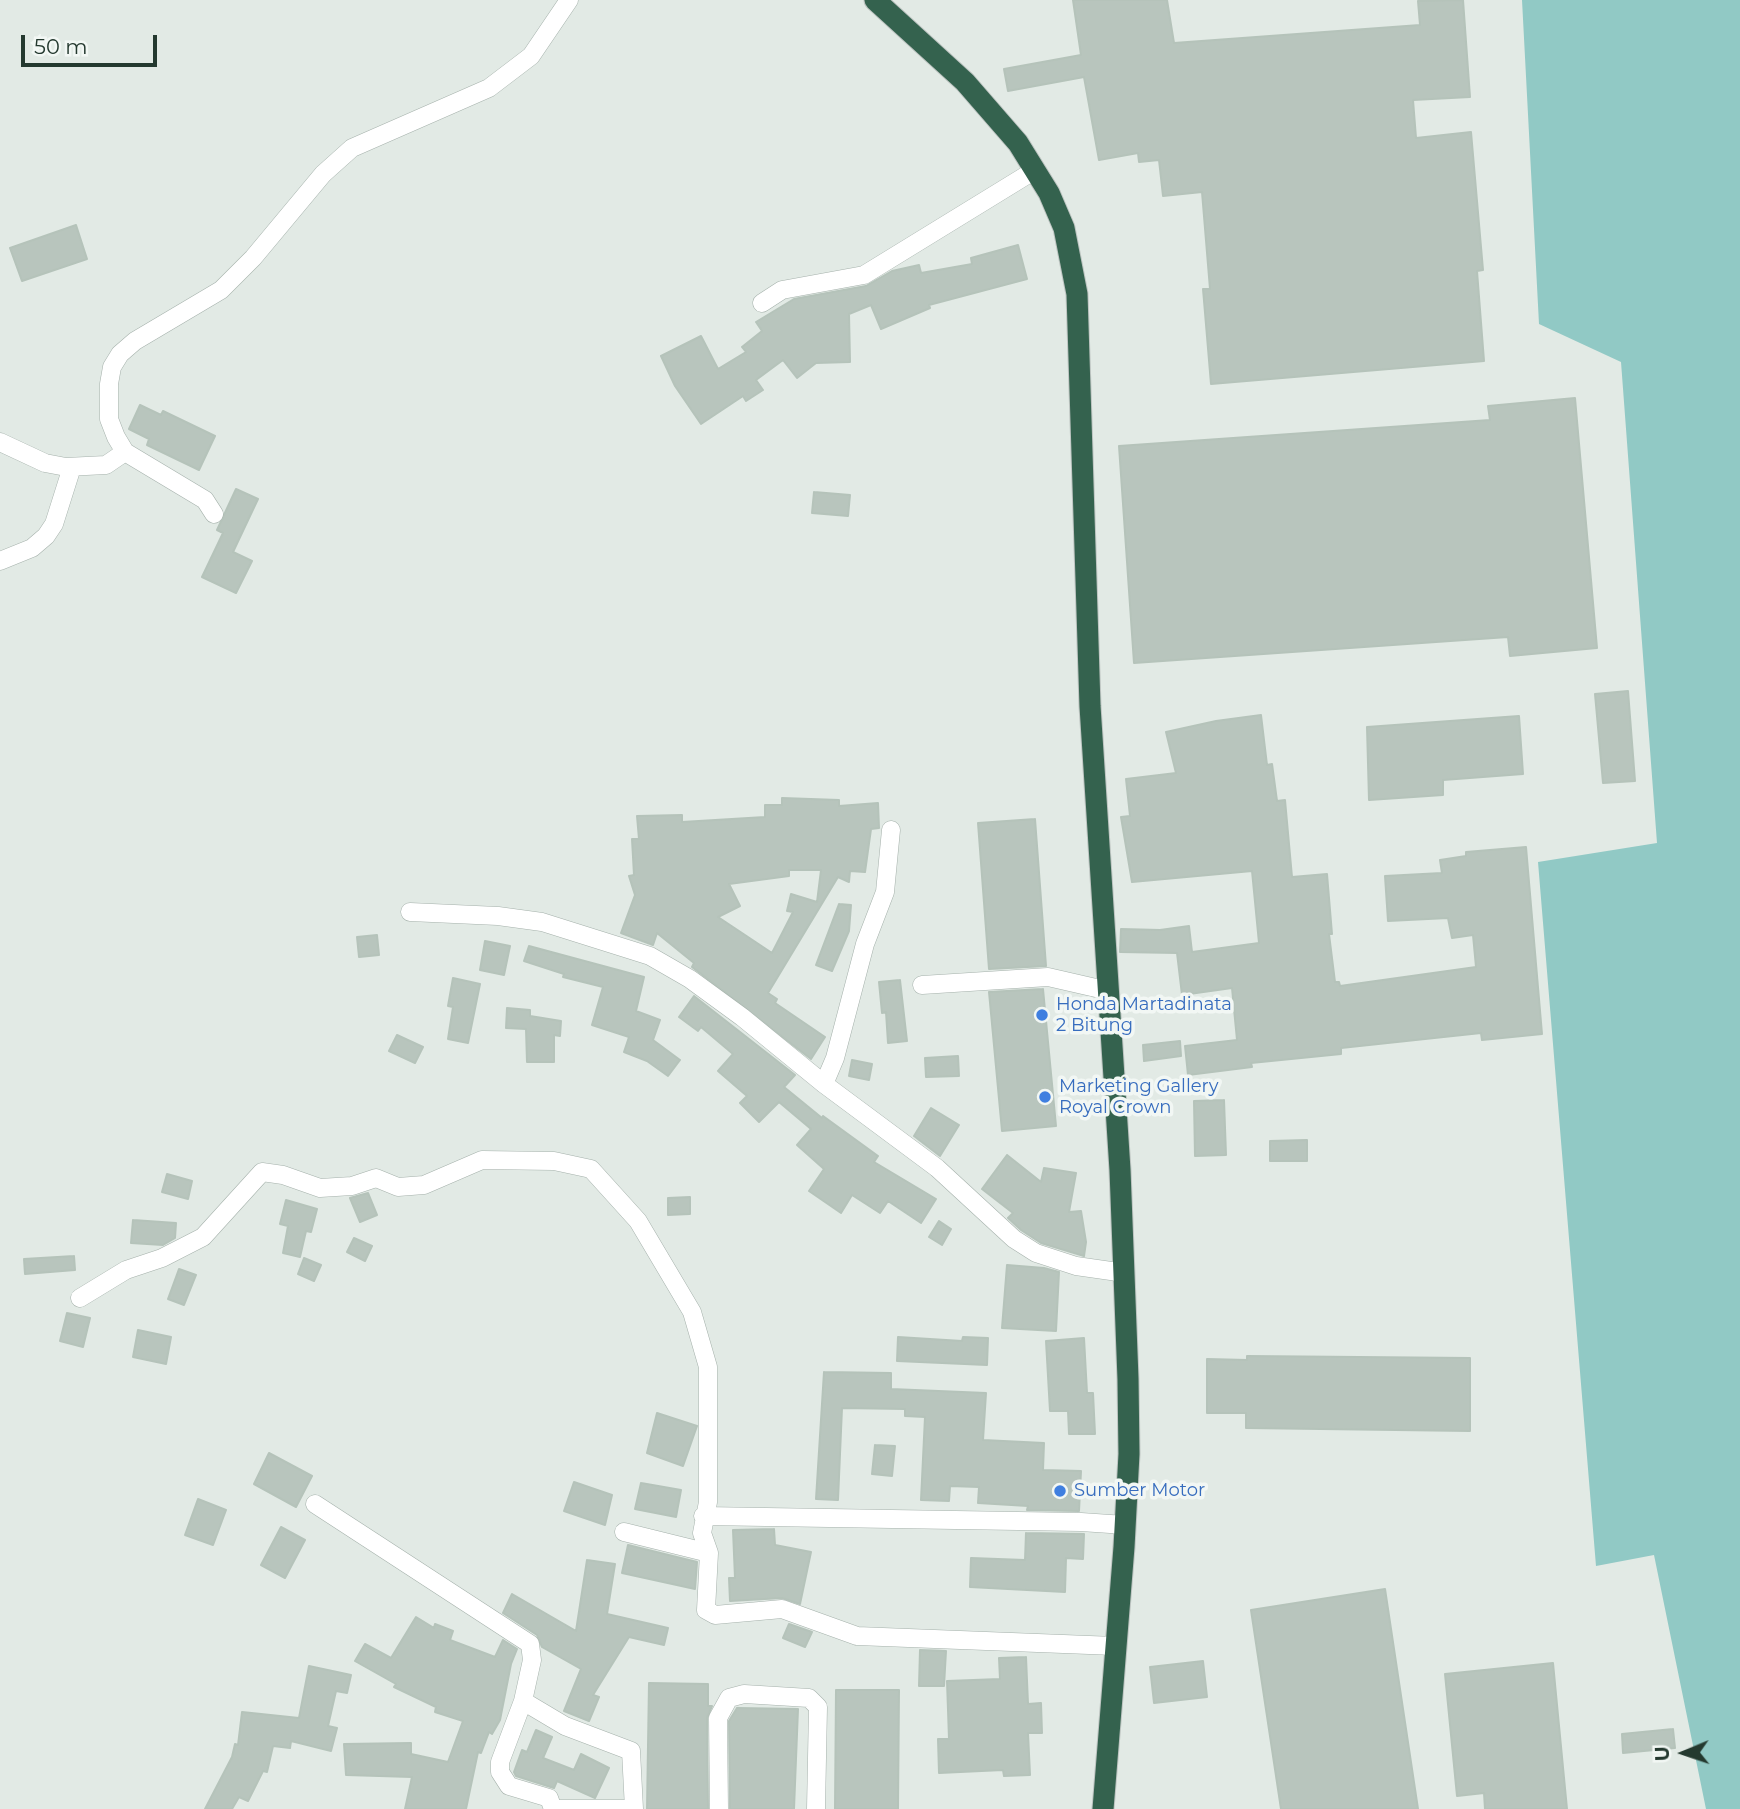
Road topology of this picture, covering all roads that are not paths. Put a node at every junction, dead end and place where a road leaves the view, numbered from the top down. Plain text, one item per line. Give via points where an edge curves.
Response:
1 (569, 0) edge
2 (875, 0) edge
3 (1035, 170) junction
4 (762, 303) dead end
5 (0, 442) edge
6 (125, 452) junction
7 (72, 467) junction
8 (214, 514) dead end
9 (0, 561) edge
10 (891, 830) dead end
11 (410, 912) dead end
12 (922, 985) dead end
13 (1109, 991) junction
14 (824, 1084) junction
15 (1125, 1273) junction
16 (80, 1298) dead end
17 (315, 1504) dead end
18 (703, 1516) junction
19 (1125, 1525) junction
20 (624, 1532) dead end
21 (709, 1553) junction
22 (1115, 1646) junction
23 (523, 1701) junction
24 (634, 1809) edge
25 (719, 1809) edge
26 (816, 1809) edge
27 (1103, 1809) edge

1 - 6 street via 531,56 489,88 352,148 323,174 221,290 120,354 109,384 110,419
2 - 3 highway via 965,82 1000,120
3 - 4 street via 864,275 782,290
3 - 13 highway via 1064,228 1079,316 1087,640
5 - 7 street via 45,463
6 - 7 street via 106,465
6 - 8 street via 188,487
7 - 9 street via 46,536 32,548
10 - 14 street via 885,892
11 - 14 street via 542,922 650,956 742,1017
12 - 13 street via 1048,978
13 - 15 highway
14 - 15 street via 937,1168 1014,1239 1036,1253 1076,1266
15 - 19 highway via 1129,1454
16 - 18 street via 126,1270 203,1237 262,1172 320,1188 352,1186 376,1178 398,1187 424,1185 482,1160 554,1161 591,1169 638,1221 692,1312 708,1367 708,1502
17 - 23 street via 530,1644 532,1660
18 - 19 street
18 - 21 street via 702,1533
19 - 22 highway
20 - 21 street
21 - 22 street via 706,1610 715,1615 782,1609 856,1636
22 - 27 highway
23 - 24 street via 565,1726 631,1751
23 - 24 street via 500,1762 500,1772 509,1786 549,1798 553,1809
25 - 26 street via 718,1718 729,1698 744,1694 809,1699 818,1707

